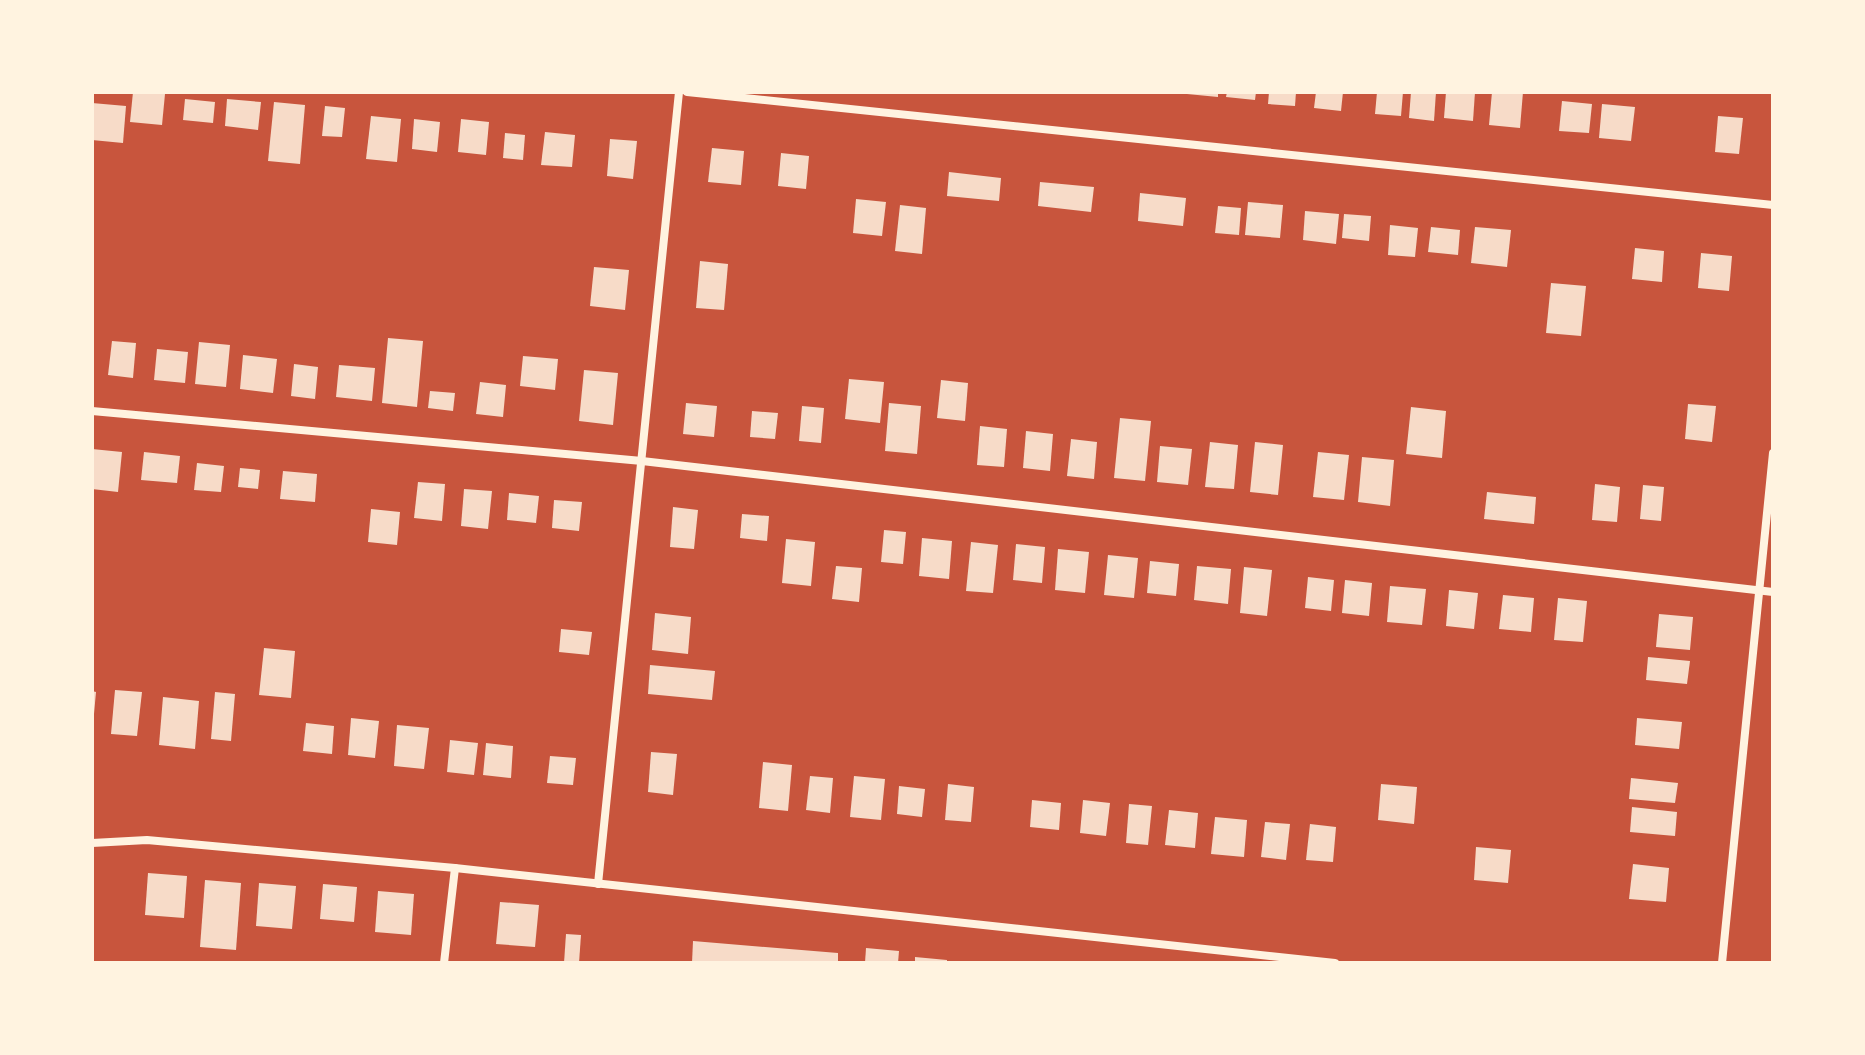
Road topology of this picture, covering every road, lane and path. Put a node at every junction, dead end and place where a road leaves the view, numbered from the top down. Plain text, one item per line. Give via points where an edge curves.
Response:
1 (679, 92) edge
2 (687, 92) edge
3 (1773, 205) edge
4 (92, 411) edge
5 (1773, 453) edge
6 (642, 461) junction
7 (1759, 591) junction
8 (1773, 592) edge
9 (92, 843) edge
10 (455, 868) junction
11 (598, 884) junction
12 (444, 963) edge
13 (1335, 963) edge
14 (1722, 963) edge

1 - 6 street
2 - 3 street
4 - 6 street
5 - 7 street
6 - 7 street
6 - 11 street
7 - 8 street
7 - 14 street
9 - 10 street via 147,840
10 - 11 street
10 - 12 street
11 - 13 street

